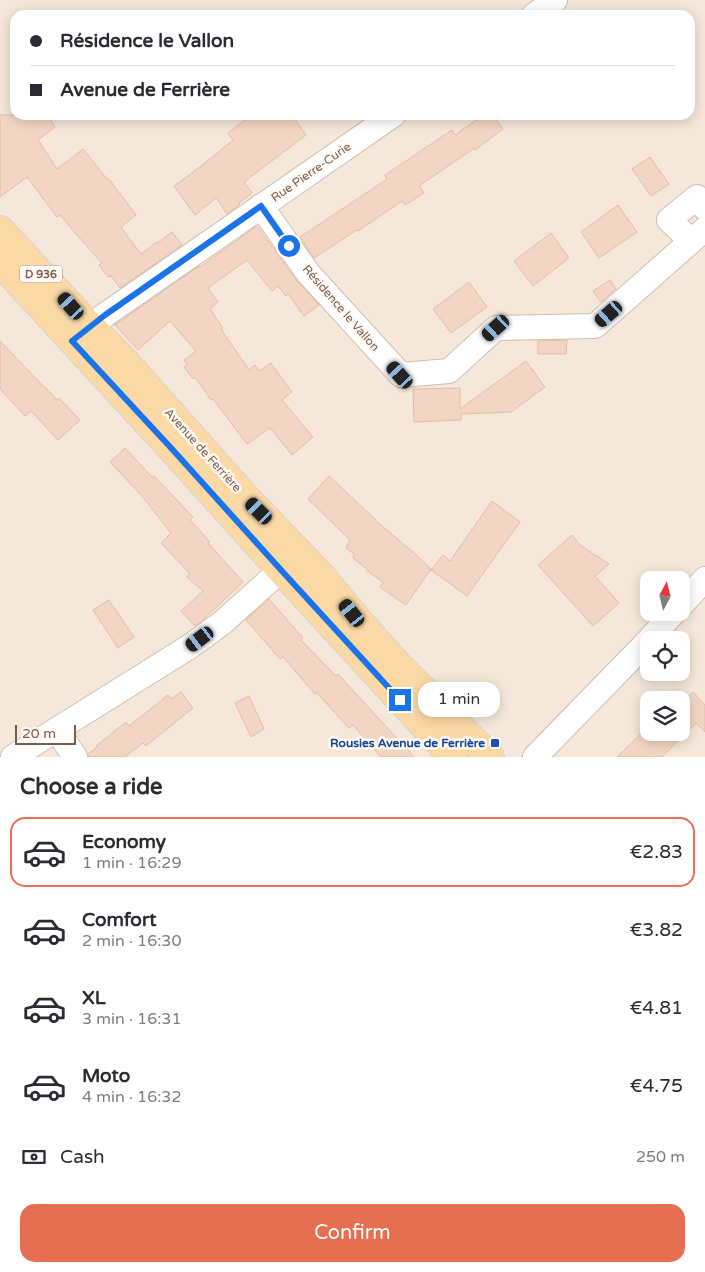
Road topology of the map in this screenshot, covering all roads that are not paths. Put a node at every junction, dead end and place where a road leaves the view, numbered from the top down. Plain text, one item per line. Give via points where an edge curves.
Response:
1 (555, 0) edge
2 (541, 10) edge
3 (387, 120) edge
4 (261, 206) junction
5 (705, 208) edge
6 (0, 230) edge
7 (698, 235) edge
8 (0, 262) edge
9 (89, 328) junction
10 (281, 533) junction
11 (312, 566) junction
12 (281, 570) junction
13 (705, 579) edge
14 (690, 595) edge
15 (666, 621) edge
16 (657, 631) edge
17 (640, 649) edge
18 (56, 730) junction
19 (13, 757) edge
20 (75, 757) edge
21 (453, 757) edge
22 (490, 757) edge
23 (535, 757) edge

1 - 2 street
3 - 4 street, Rue Pierre-Curie
4 - 7 street, Résidence le Vallon via 308,273 400,375 449,371 496,328 595,326
4 - 9 street, Rue Pierre-Curie
5 - 7 street, Résidence le Vallon via 697,196 669,220
6 - 9 main road, Avenue de Ferrière / D 936
8 - 9 main road, Avenue de Ferrière / D 936
9 - 10 main road, Avenue de Ferrière / D 936 via 126,363
9 - 12 main road, Avenue de Ferrière / D 936 via 172,449
10 - 11 main road, Avenue de Ferrière / D 936
10 - 12 street via 285,560
11 - 12 street via 290,565
11 - 22 main road, Avenue de Ferrière / D 936 via 398,665
12 - 18 street via 222,623 189,647
12 - 21 main road, Avenue de Ferrière / D 936
13 - 14 street
15 - 16 street
17 - 23 street
18 - 19 street
18 - 20 street

